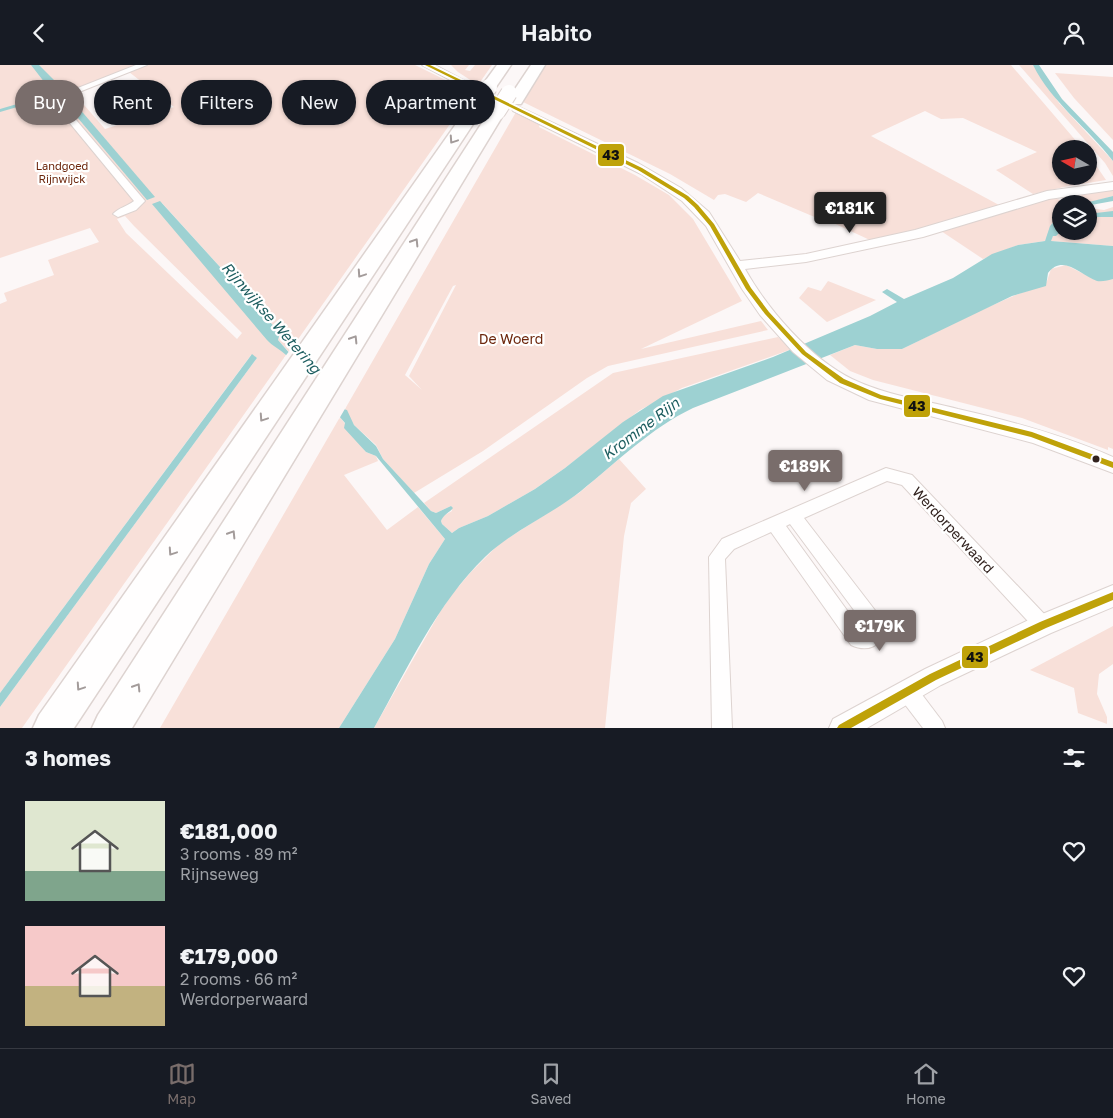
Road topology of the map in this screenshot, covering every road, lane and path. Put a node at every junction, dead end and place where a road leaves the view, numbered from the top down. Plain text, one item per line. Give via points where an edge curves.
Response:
1 (143, 65) edge
2 (427, 65) edge
3 (504, 65) edge
4 (527, 65) edge
5 (538, 65) edge
6 (497, 102) junction
7 (1113, 186) edge
8 (118, 214) dead end
9 (736, 266) junction
10 (1113, 465) edge
11 (793, 515) junction
12 (774, 523) junction
13 (1113, 596) edge
14 (1043, 625) junction
15 (907, 691) junction
16 (930, 721) edge
17 (52, 728) edge
18 (111, 728) edge
19 (722, 728) edge
20 (842, 728) edge

1 - 8 street via 54,99 140,201 132,209
2 - 6 street
3 - 6 highway
4 - 6 highway
5 - 6 highway
6 - 9 street via 667,184 702,214
6 -> 17 highway via 298,367
18 -> 6 highway
7 - 9 street via 1047,195 936,229 816,256
9 - 10 street via 764,310 795,342 834,376 857,389 1025,432
11 - 12 street, Werdorperwaard
11 - 12 street via 878,628 872,639 857,639
11 - 14 street, Werdorperwaard via 886,474 906,480
12 - 19 street, Werdorperwaard via 728,544 717,557
13 - 14 street
14 - 15 street
15 - 16 street
15 - 20 street

